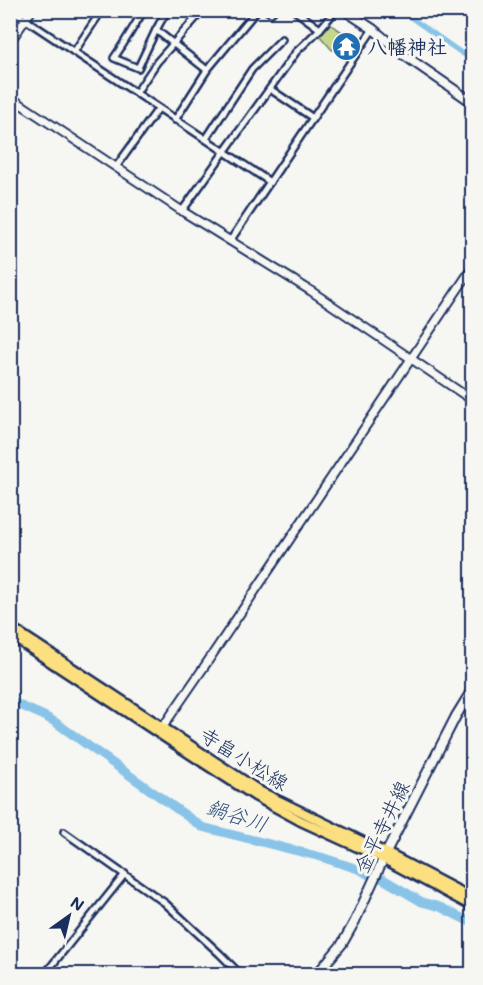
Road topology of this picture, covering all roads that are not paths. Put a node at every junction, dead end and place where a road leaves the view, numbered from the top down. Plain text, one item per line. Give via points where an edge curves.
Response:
1 (11, 10) edge
2 (32, 10) edge
3 (102, 10) edge
4 (144, 10) edge
5 (167, 10) edge
6 (203, 10) edge
7 (257, 10) edge
8 (266, 10) edge
9 (274, 10) edge
10 (294, 10) edge
11 (336, 10) edge
12 (344, 10) edge
13 (26, 20) junction
14 (320, 29) junction
15 (373, 29) junction
16 (156, 30) junction
17 (282, 39) dead end
18 (10, 42) edge
19 (174, 44) junction
20 (74, 52) junction
21 (207, 70) junction
22 (270, 89) junction
23 (136, 93) junction
24 (10, 97) edge
25 (472, 102) edge
26 (158, 109) junction
27 (313, 118) junction
28 (175, 120) junction
29 (206, 140) junction
30 (224, 152) junction
31 (116, 167) junction
32 (270, 182) junction
33 (183, 211) junction
34 (230, 240) junction
35 (472, 268) edge
36 (411, 359) junction
37 (472, 400) edge
38 (10, 627) edge
39 (10, 635) edge
40 (472, 690) edge
41 (160, 730) junction
42 (64, 832) dead end
43 (385, 856) junction
44 (125, 874) junction
45 (472, 898) edge
46 (472, 906) edge
47 (45, 975) edge
48 (240, 975) edge
49 (317, 975) edge

1 - 13 street
2 - 13 street
3 - 20 street
4 - 16 street via 114,58 138,68
5 - 16 street
6 - 19 street
7 - 21 street
8 - 9 street
10 - 14 street
11 - 14 street
12 - 15 main road
13 - 18 street
13 - 20 street
14 - 22 street via 296,52
15 - 25 main road
15 - 27 street
16 - 19 street
17 - 29 street via 252,69
19 - 21 street
19 - 23 street
20 - 23 street
21 - 28 street
22 - 27 street
22 - 30 street
23 - 26 street
24 - 31 street
26 - 28 street
26 - 31 street
27 - 32 street
28 - 29 street
29 - 30 street
30 - 32 street
30 - 33 street
31 - 33 street
32 - 34 street
33 - 34 street
34 - 36 street
35 - 36 street
36 - 37 street
36 - 41 street
38 - 41 main road, 寺畠小松線
39 - 41 main road, 寺畠小松線
40 - 43 main road, 金平寺井線
41 - 43 main road, 寺畠小松線 via 261,792
42 - 44 street
43 - 45 main road, 寺畠小松線
43 - 46 main road, 寺畠小松線
43 - 49 main road, 金平寺井線 via 342,944
44 - 47 street
44 - 48 street via 165,903

